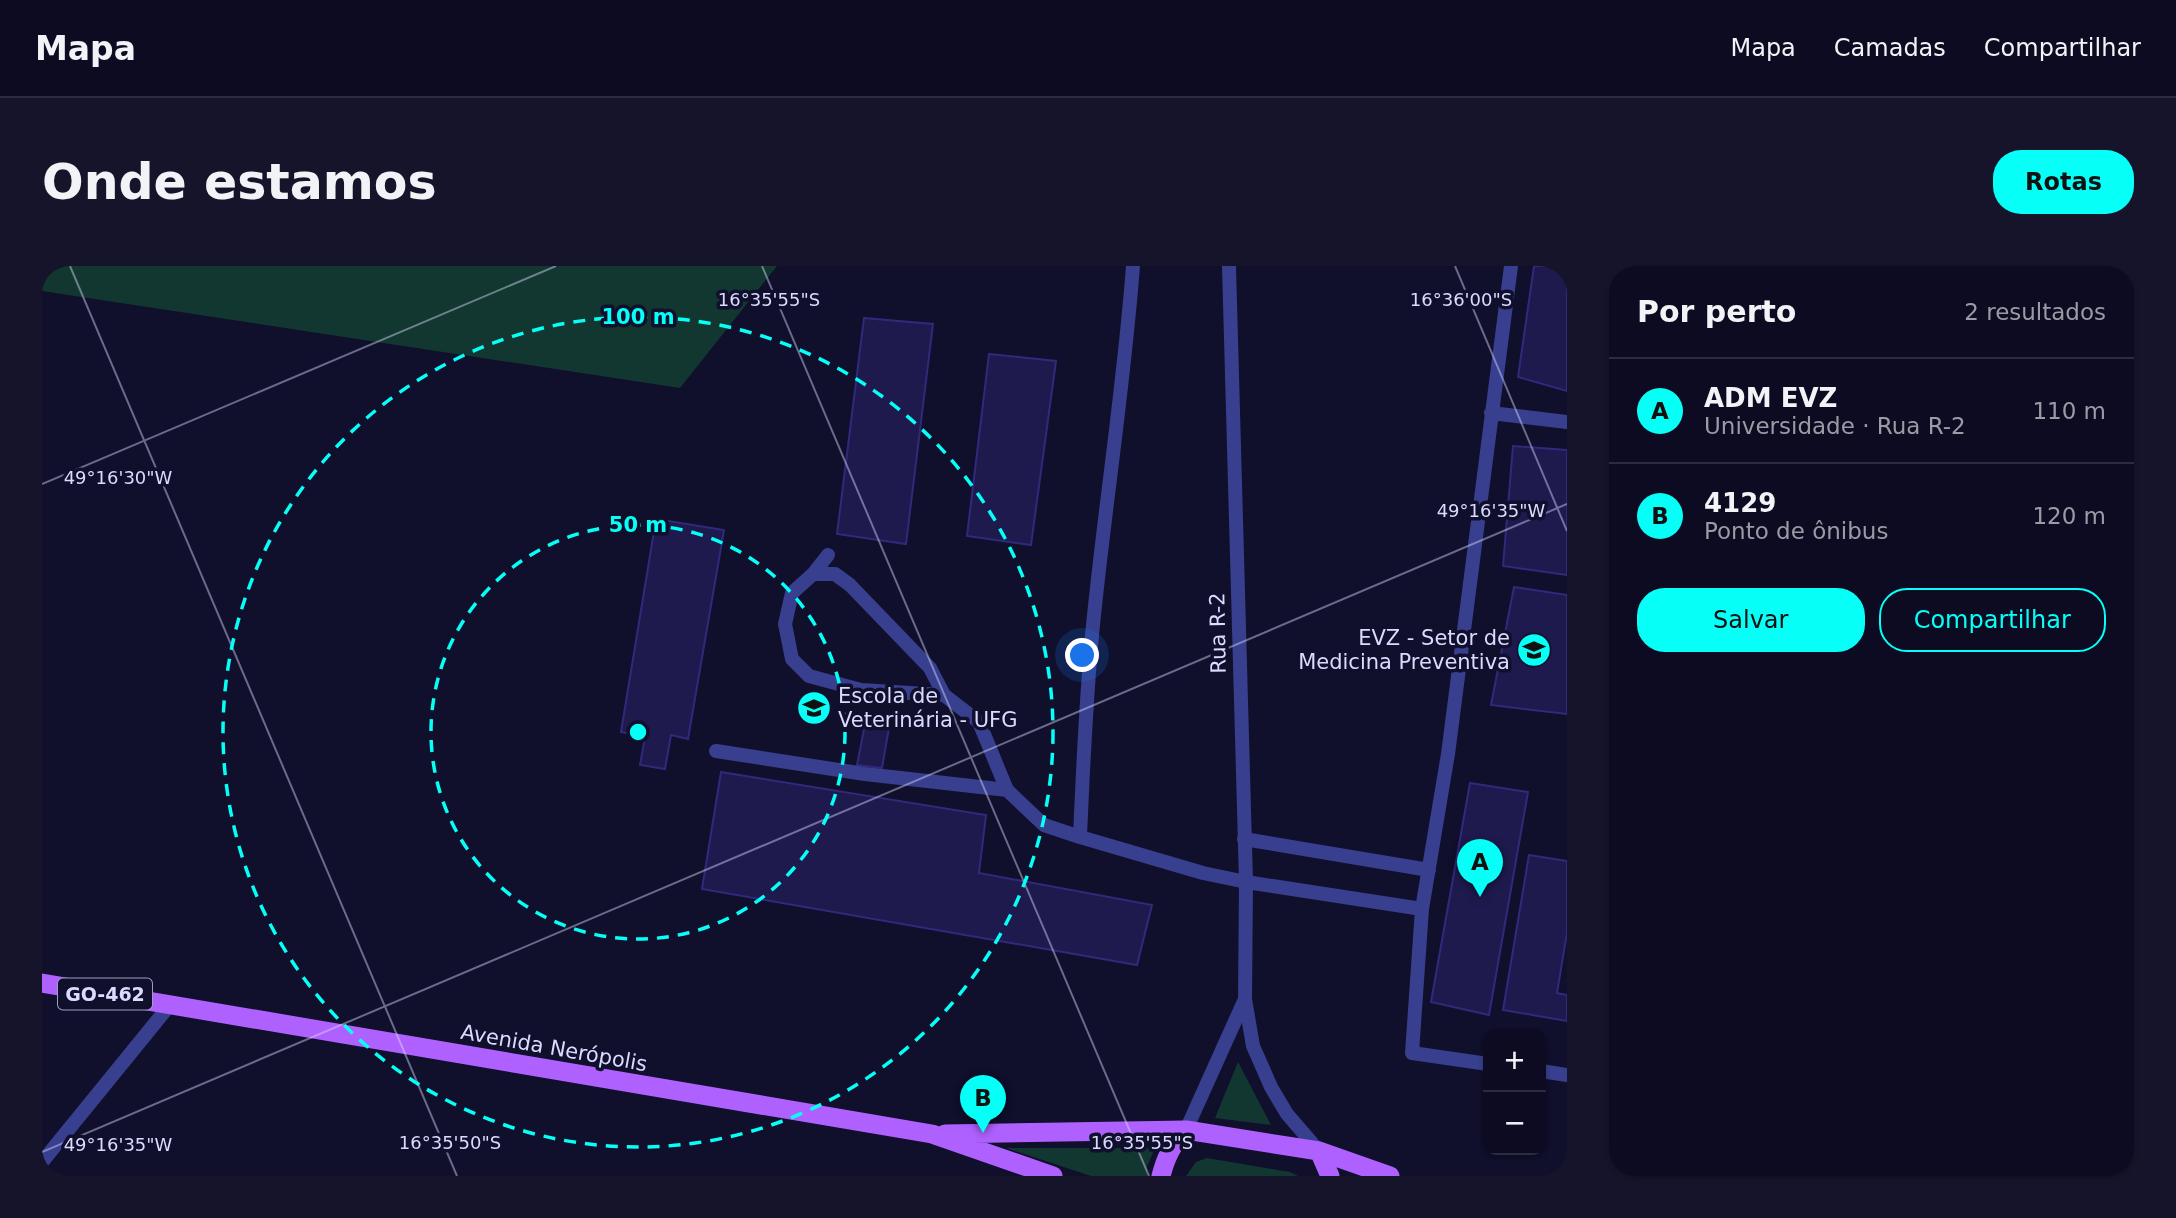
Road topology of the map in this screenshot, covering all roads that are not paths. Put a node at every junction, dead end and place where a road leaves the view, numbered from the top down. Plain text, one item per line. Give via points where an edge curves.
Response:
1 (1133, 266) edge
2 (1229, 266) edge
3 (1511, 266) edge
4 (1491, 413) junction
5 (1567, 422) edge
6 (828, 555) dead end
7 (813, 573) junction
8 (944, 695) junction
9 (716, 751) dead end
10 (1007, 790) junction
11 (1080, 837) junction
12 (1244, 839) junction
13 (1429, 870) junction
14 (1246, 882) junction
15 (1422, 909) junction
16 (42, 983) edge
17 (1245, 999) junction
18 (169, 1006) junction
19 (1483, 1063) edge
20 (1546, 1072) edge
21 (1567, 1075) edge
22 (1186, 1130) junction
23 (932, 1135) junction
24 (1319, 1151) junction
25 (42, 1163) edge
26 (1053, 1176) edge
27 (1161, 1176) edge
28 (1330, 1176) edge
29 (1390, 1176) edge

1 - 11 street via 1094,623
2 - 12 street, Rua R-2
3 - 4 street
4 - 5 street
4 - 13 street
6 - 7 street
7 - 8 street via 835,574 850,585 930,668
7 - 8 street via 792,593 785,624 792,659 810,677 861,690
8 - 10 street via 979,722
9 - 10 street via 865,775
10 - 11 street via 1044,825
11 - 14 street
12 - 13 street
12 - 14 street, Rua R-2
13 - 15 street
14 - 15 street
14 - 17 street, Rua R-2
15 - 19 street via 1412,1053
16 - 18 main road, GO-462
17 - 22 street, Rua R-2
17 - 24 street, Rua R-2 via 1253,1046 1271,1087
18 - 23 main road, Avenida Nerópolis
18 - 25 street
20 - 21 street
22 - 23 main road, Avenida Nerópolis
22 - 24 main road, Avenida Nerópolis
22 - 27 main road via 1173,1144
23 - 26 main road, Avenida Nerópolis
24 - 28 main road
24 - 29 main road, Avenida Nerópolis

